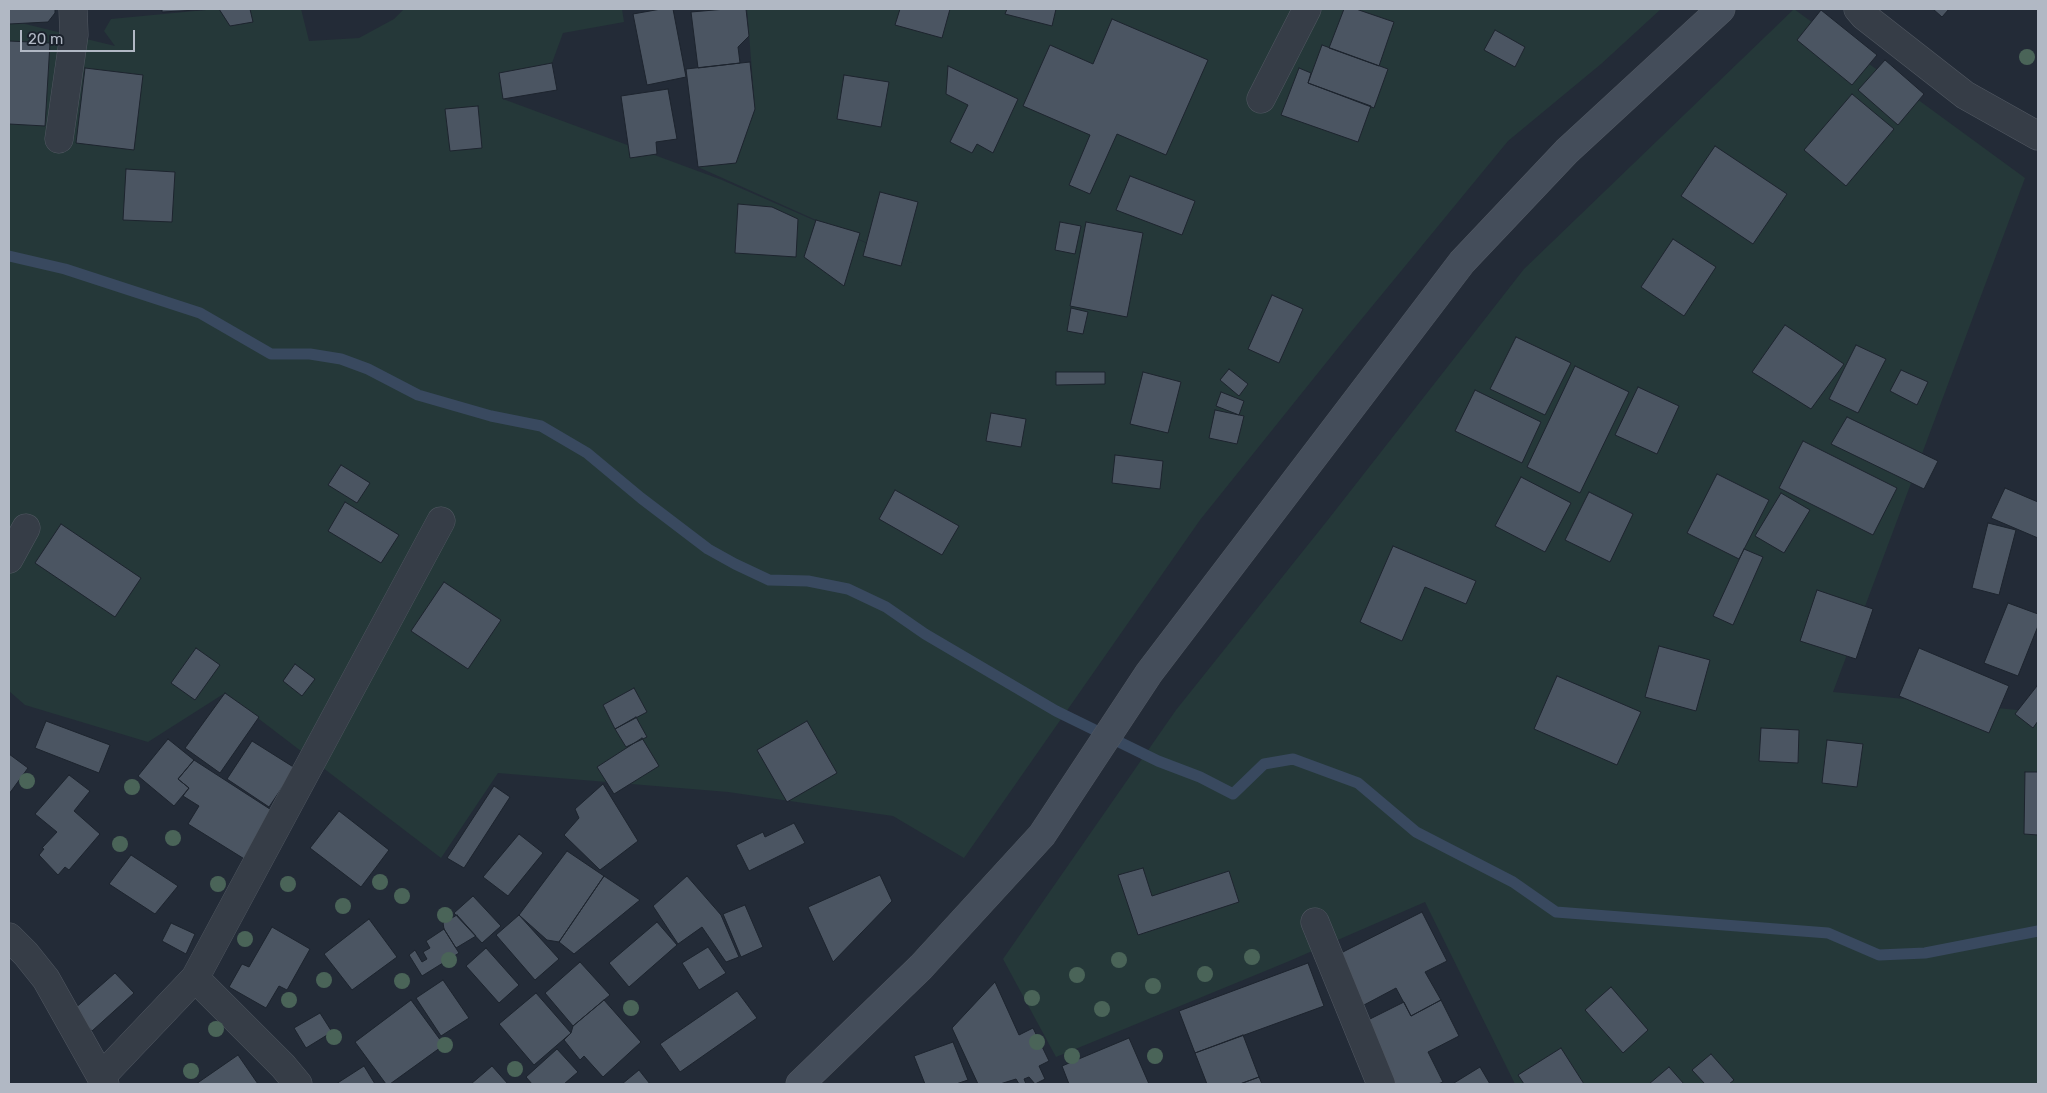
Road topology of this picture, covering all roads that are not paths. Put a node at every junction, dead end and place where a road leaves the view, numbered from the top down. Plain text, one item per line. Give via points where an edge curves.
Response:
1 (73, 9) edge
2 (1307, 9) edge
3 (1721, 9) edge
4 (1858, 9) edge
5 (1261, 99) dead end
6 (2038, 136) edge
7 (59, 139) dead end
8 (441, 521) dead end
9 (26, 528) dead end
10 (9, 559) edge
11 (1314, 922) dead end
12 (9, 937) edge
13 (195, 978) junction
14 (103, 1081) edge
15 (298, 1084) edge
16 (800, 1084) edge
17 (1381, 1084) edge

1 - 7 street via 74,34
2 - 5 street
3 - 16 main road via 1567,151 1462,262 1150,673 1042,835 921,967
4 - 6 street via 1964,96
8 - 13 street
9 - 10 street
11 - 17 street
12 - 14 street via 46,979
13 - 14 street
13 - 15 street

